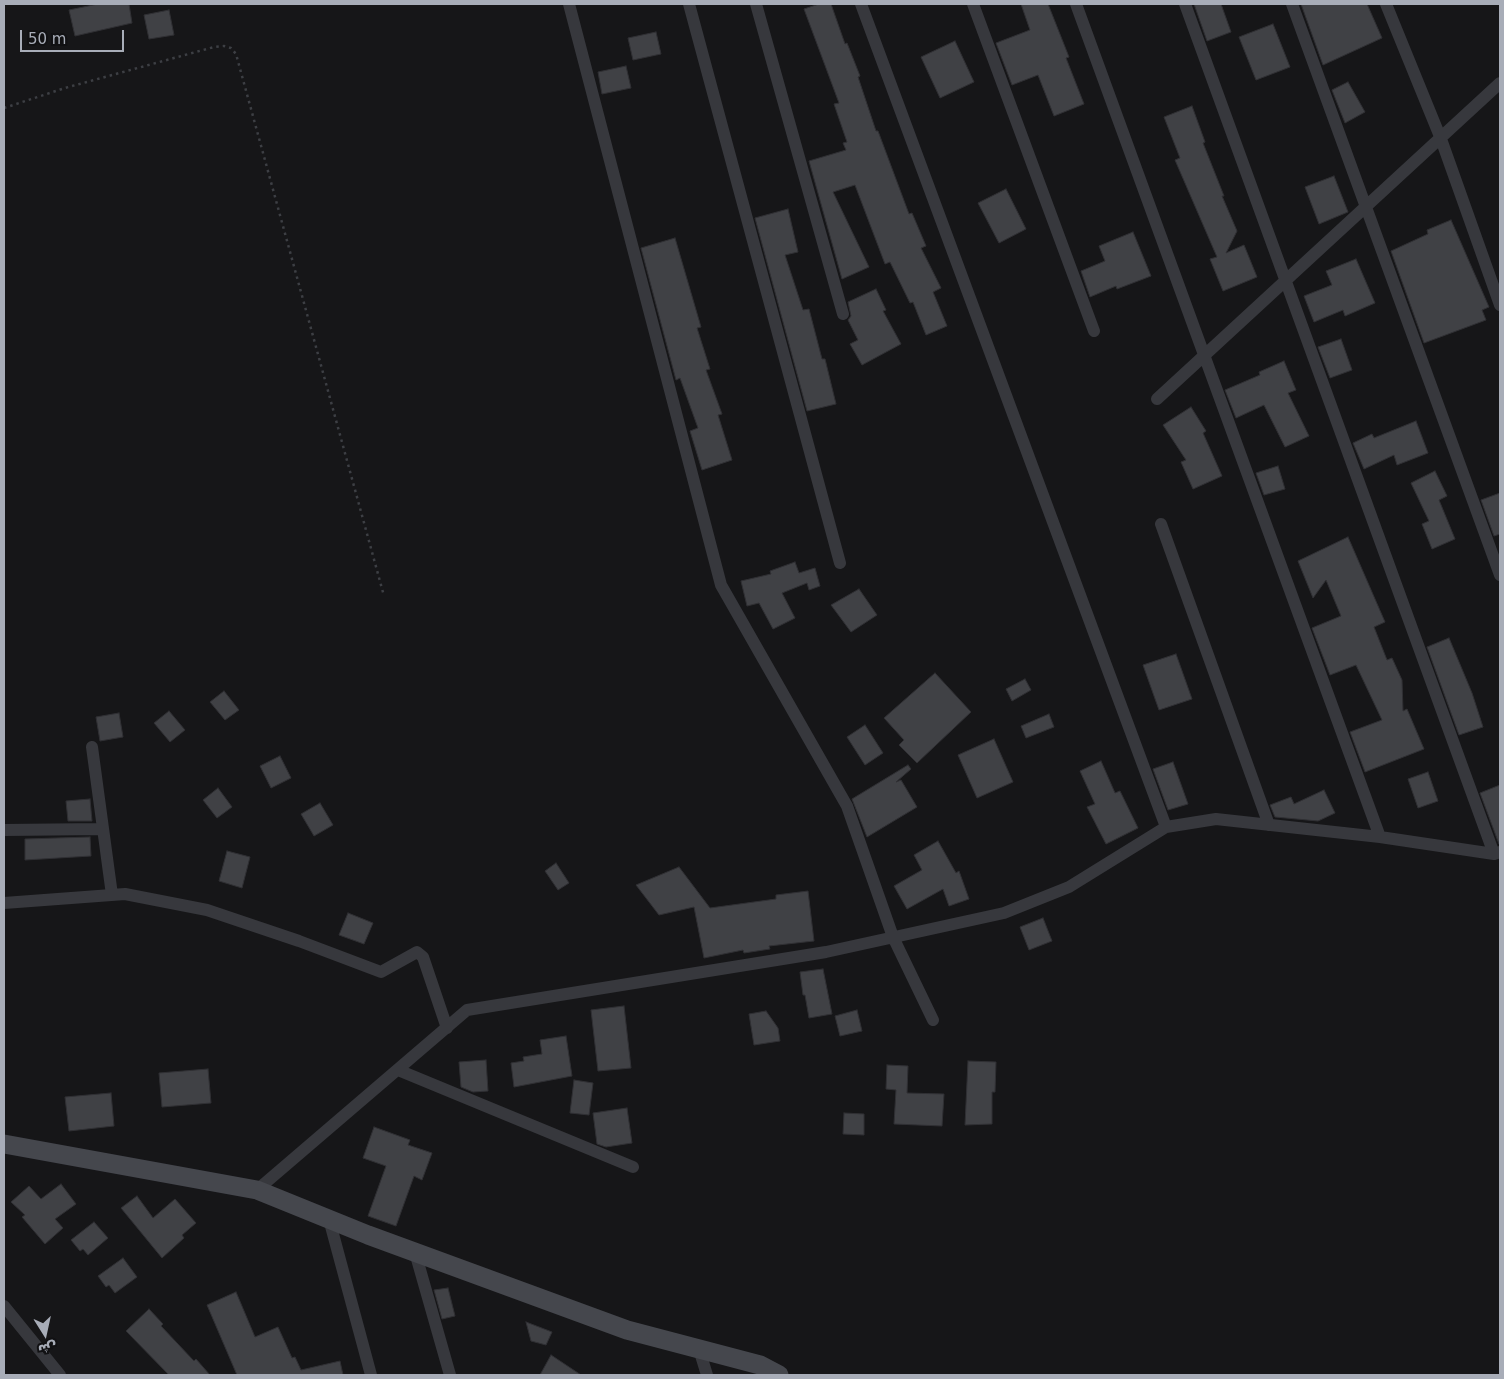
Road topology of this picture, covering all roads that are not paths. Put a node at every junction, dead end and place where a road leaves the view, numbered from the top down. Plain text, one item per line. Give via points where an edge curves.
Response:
1 (569, 4) edge
2 (689, 4) edge
3 (756, 4) edge
4 (861, 4) edge
5 (972, 4) edge
6 (1076, 4) edge
7 (1185, 4) edge
8 (1292, 4) edge
9 (1386, 4) edge
10 (1500, 83) edge
11 (1441, 139) junction
12 (1366, 206) junction
13 (1286, 280) junction
14 (1500, 305) edge
15 (843, 314) dead end
16 (1094, 331) dead end
17 (1204, 355) junction
18 (1157, 399) dead end
19 (1161, 524) dead end
20 (840, 563) dead end
21 (1500, 575) edge
22 (92, 747) dead end
23 (1269, 825) junction
24 (1166, 827) junction
25 (103, 829) junction
26 (4, 830) edge
27 (1380, 837) junction
28 (1497, 853) edge
29 (112, 895) junction
30 (4, 903) edge
31 (894, 937) junction
32 (933, 1020) dead end
33 (447, 1028) junction
34 (398, 1070) junction
35 (4, 1144) edge
36 (633, 1167) dead end
37 (257, 1190) junction
38 (329, 1219) junction
39 (415, 1252) junction
40 (4, 1306) edge
41 (699, 1349) junction
42 (55, 1373) edge
43 (371, 1375) edge
44 (450, 1375) edge
45 (707, 1375) edge
46 (779, 1375) edge

1 - 31 street via 721,584 847,806
2 - 20 street
3 - 15 street
4 - 24 street
5 - 16 street
6 - 17 street
7 - 13 street
8 - 12 street
9 - 11 street
10 - 11 street
11 - 12 street
11 - 14 street
12 - 13 street
12 - 21 street
13 - 17 street
13 - 28 street
17 - 18 street
17 - 27 street
19 - 23 street
22 - 25 street
23 - 24 street via 1216,819
23 - 27 street
24 - 31 street via 1069,887 1004,913
25 - 26 street
25 - 29 street
27 - 28 street
29 - 30 street
29 - 33 street via 125,894 206,910 381,972 417,952 423,957
31 - 32 street
31 - 33 street via 826,952 467,1010
33 - 34 street
34 - 36 street
34 - 37 street
35 - 37 street
37 - 38 street
38 - 39 street
38 - 43 street
39 - 41 street via 627,1330
39 - 44 street
40 - 42 street
41 - 45 street
41 - 46 street via 760,1365

